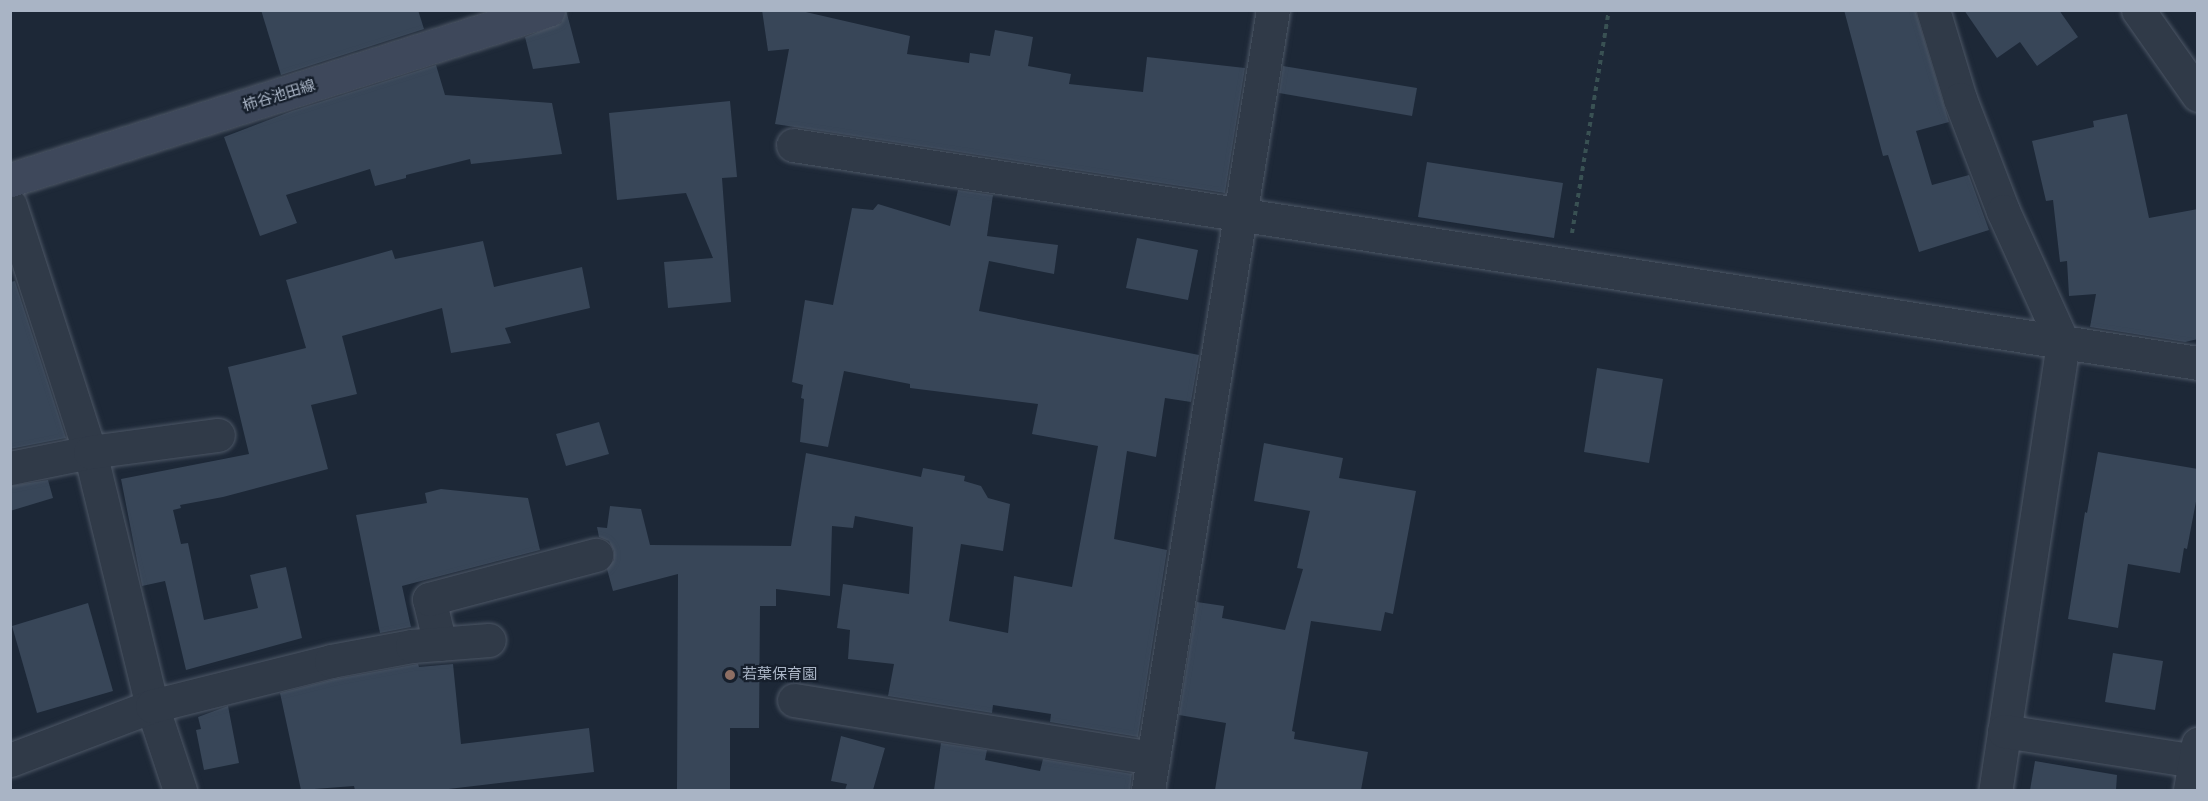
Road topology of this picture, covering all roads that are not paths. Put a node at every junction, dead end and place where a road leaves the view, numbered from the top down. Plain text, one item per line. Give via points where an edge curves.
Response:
1 (1273, 10) edge
2 (1933, 10) edge
3 (2138, 10) edge
4 (539, 12) edge
5 (2198, 95) edge
6 (793, 145) dead end
7 (10, 180) edge
8 (10, 205) edge
9 (1241, 216) junction
10 (2063, 343) junction
11 (2198, 363) edge
12 (218, 435) dead end
13 (90, 452) junction
14 (10, 468) edge
15 (596, 555) dead end
16 (489, 640) dead end
17 (440, 644) junction
18 (794, 700) dead end
19 (152, 706) junction
20 (2004, 731) junction
21 (1153, 758) junction
22 (10, 760) edge
23 (2194, 765) edge
24 (180, 790) edge
25 (1148, 790) edge
26 (1995, 790) edge

1 - 9 street
2 - 10 street via 1960,99 2003,211
3 - 5 street
4 - 7 main road, 柿谷池田線
6 - 9 street
8 - 13 street
9 - 10 street
9 - 21 street
10 - 11 street
10 - 20 street
12 - 13 street
13 - 14 street
13 - 19 street
15 - 17 street via 429,599
16 - 17 street
17 - 19 street via 331,661
18 - 21 street
19 - 22 street
19 - 24 street
20 - 23 street
20 - 26 street
21 - 25 street

